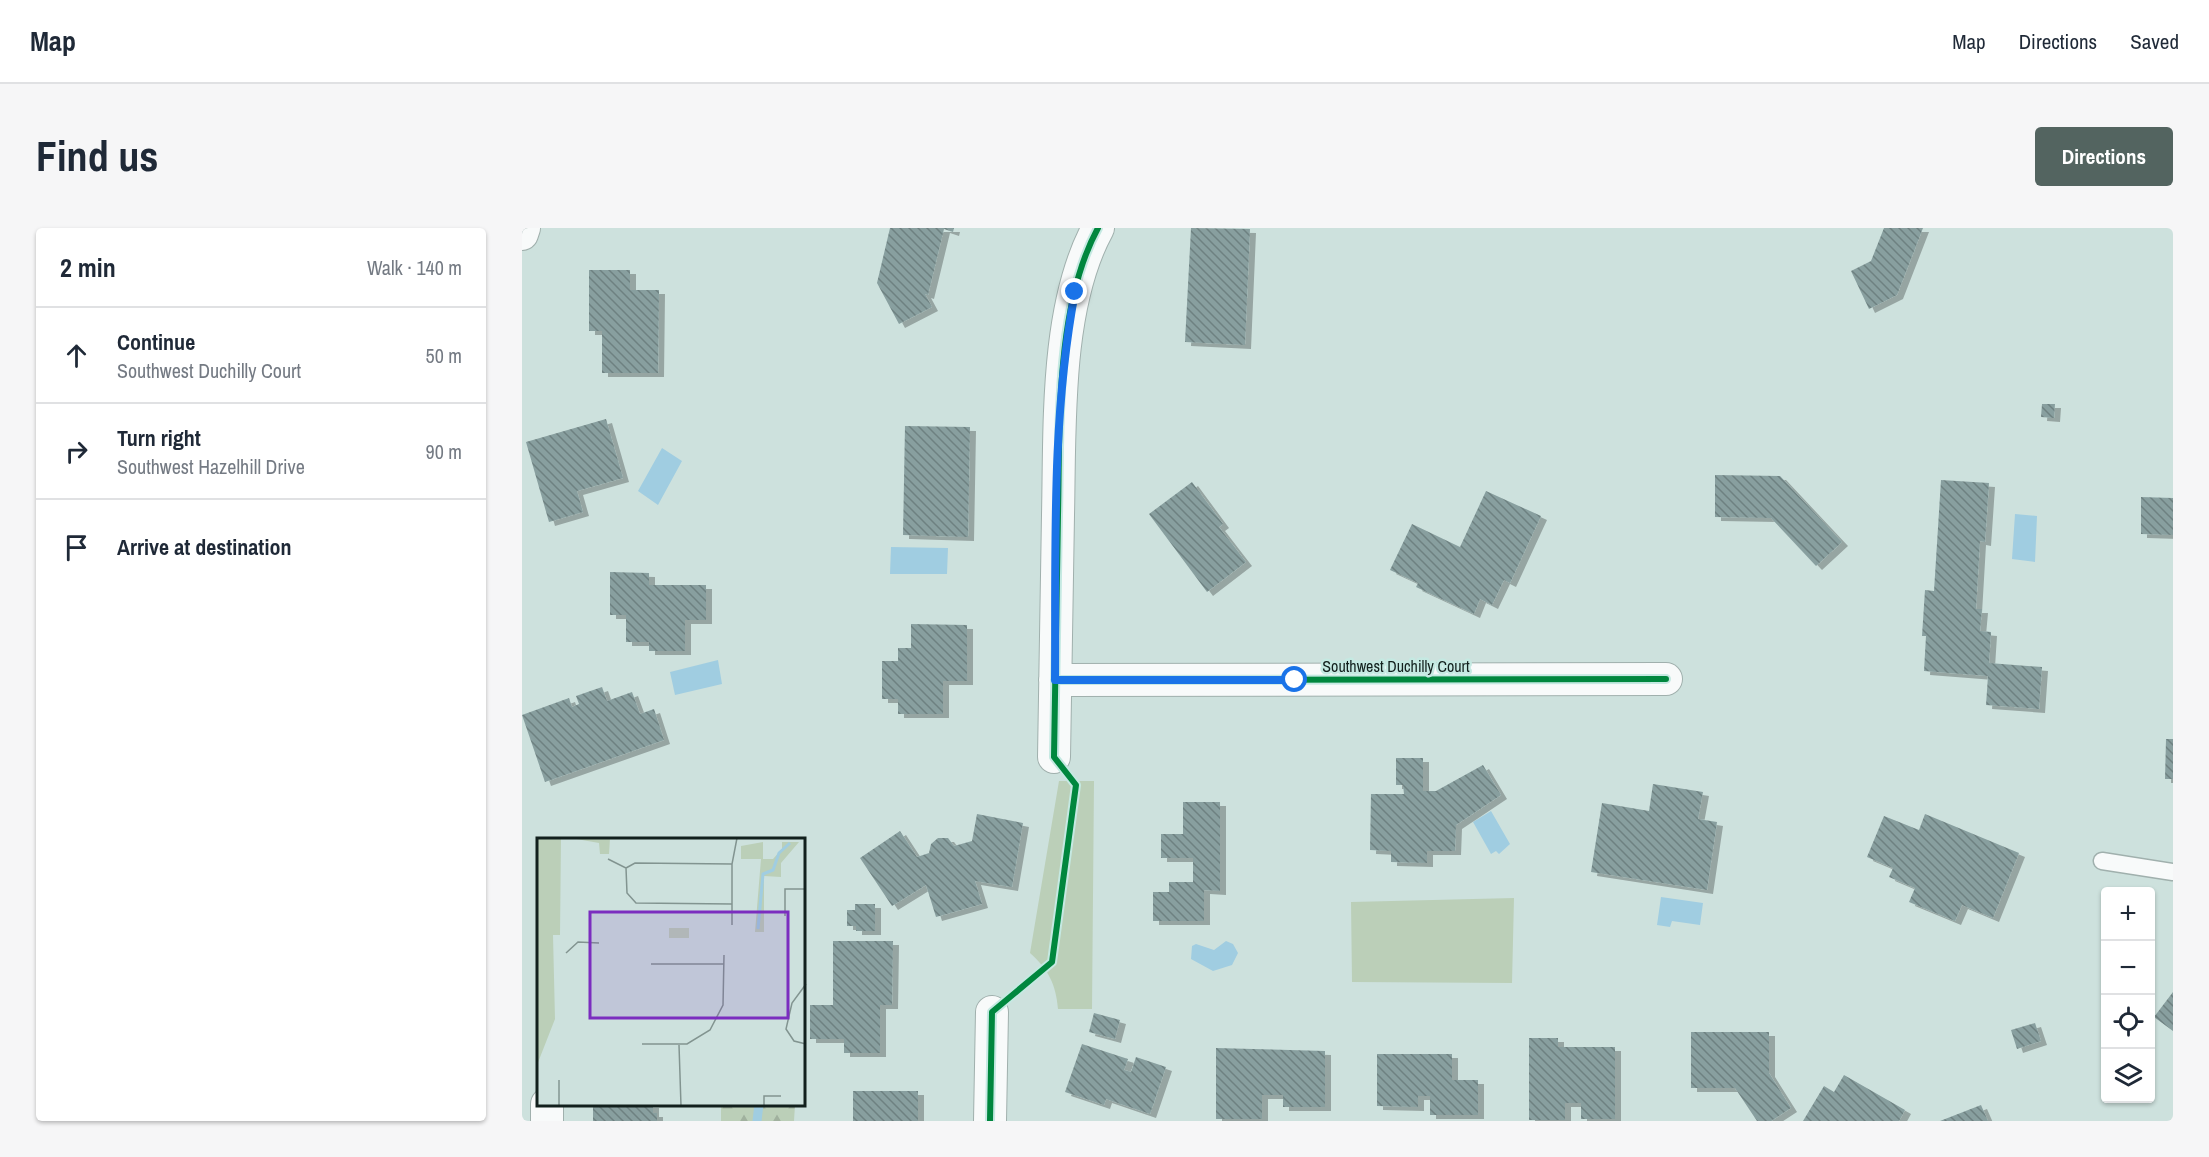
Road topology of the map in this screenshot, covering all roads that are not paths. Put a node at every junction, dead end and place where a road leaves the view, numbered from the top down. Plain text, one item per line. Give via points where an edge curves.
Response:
1 (524, 228) edge
2 (1098, 228) edge
3 (522, 234) edge
4 (1666, 679) dead end
5 (1055, 680) junction
6 (1054, 757) dead end
7 (2102, 861) dead end
8 (2173, 872) edge
9 (992, 1012) dead end
10 (990, 1121) edge

1 - 3 street
2 - 5 street via 1075,292 1066,340 1060,416
4 - 5 street, Southwest Duchilly Court
5 - 6 street
7 - 8 lane
9 - 10 street

